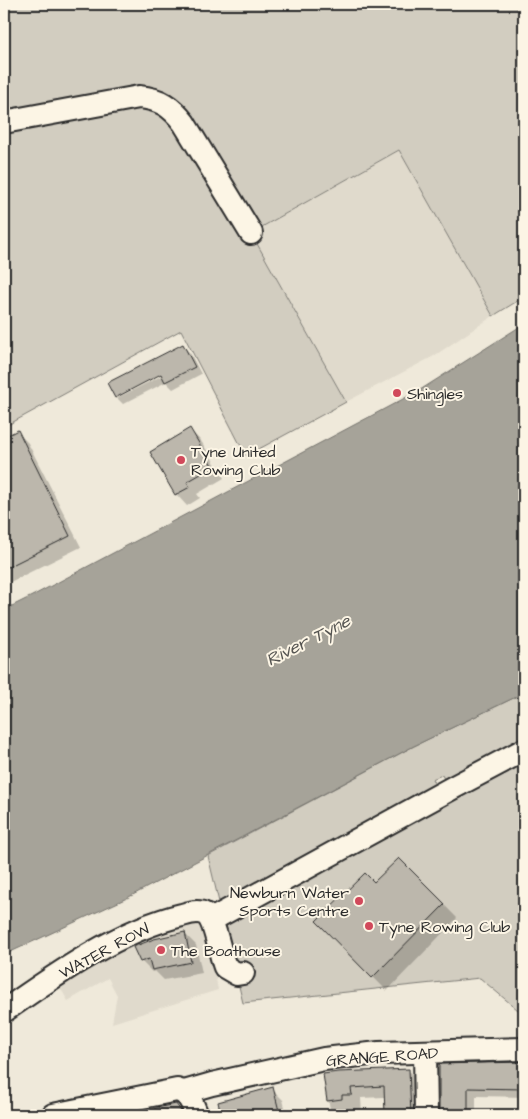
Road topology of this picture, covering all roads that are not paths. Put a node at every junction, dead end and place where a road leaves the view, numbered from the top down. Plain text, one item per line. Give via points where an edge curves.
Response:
1 (4, 122) edge
2 (251, 233) dead end
3 (524, 750) edge
4 (211, 920) junction
5 (243, 973) dead end
6 (4, 1011) edge
7 (524, 1049) edge
8 (425, 1052) junction
9 (184, 1092) junction
10 (53, 1115) edge
11 (197, 1115) edge
12 (426, 1115) edge

1 - 2 street via 139,97 152,98 174,111 184,123
3 - 4 street
4 - 5 street via 225,968 236,974
4 - 6 street, WATER ROW via 194,912 163,919 101,949
7 - 8 street, GRANGE ROAD
8 - 9 street, GRANGE ROAD via 324,1059
8 - 12 street
9 - 10 street, GRANGE ROAD via 177,1090
9 - 11 street

